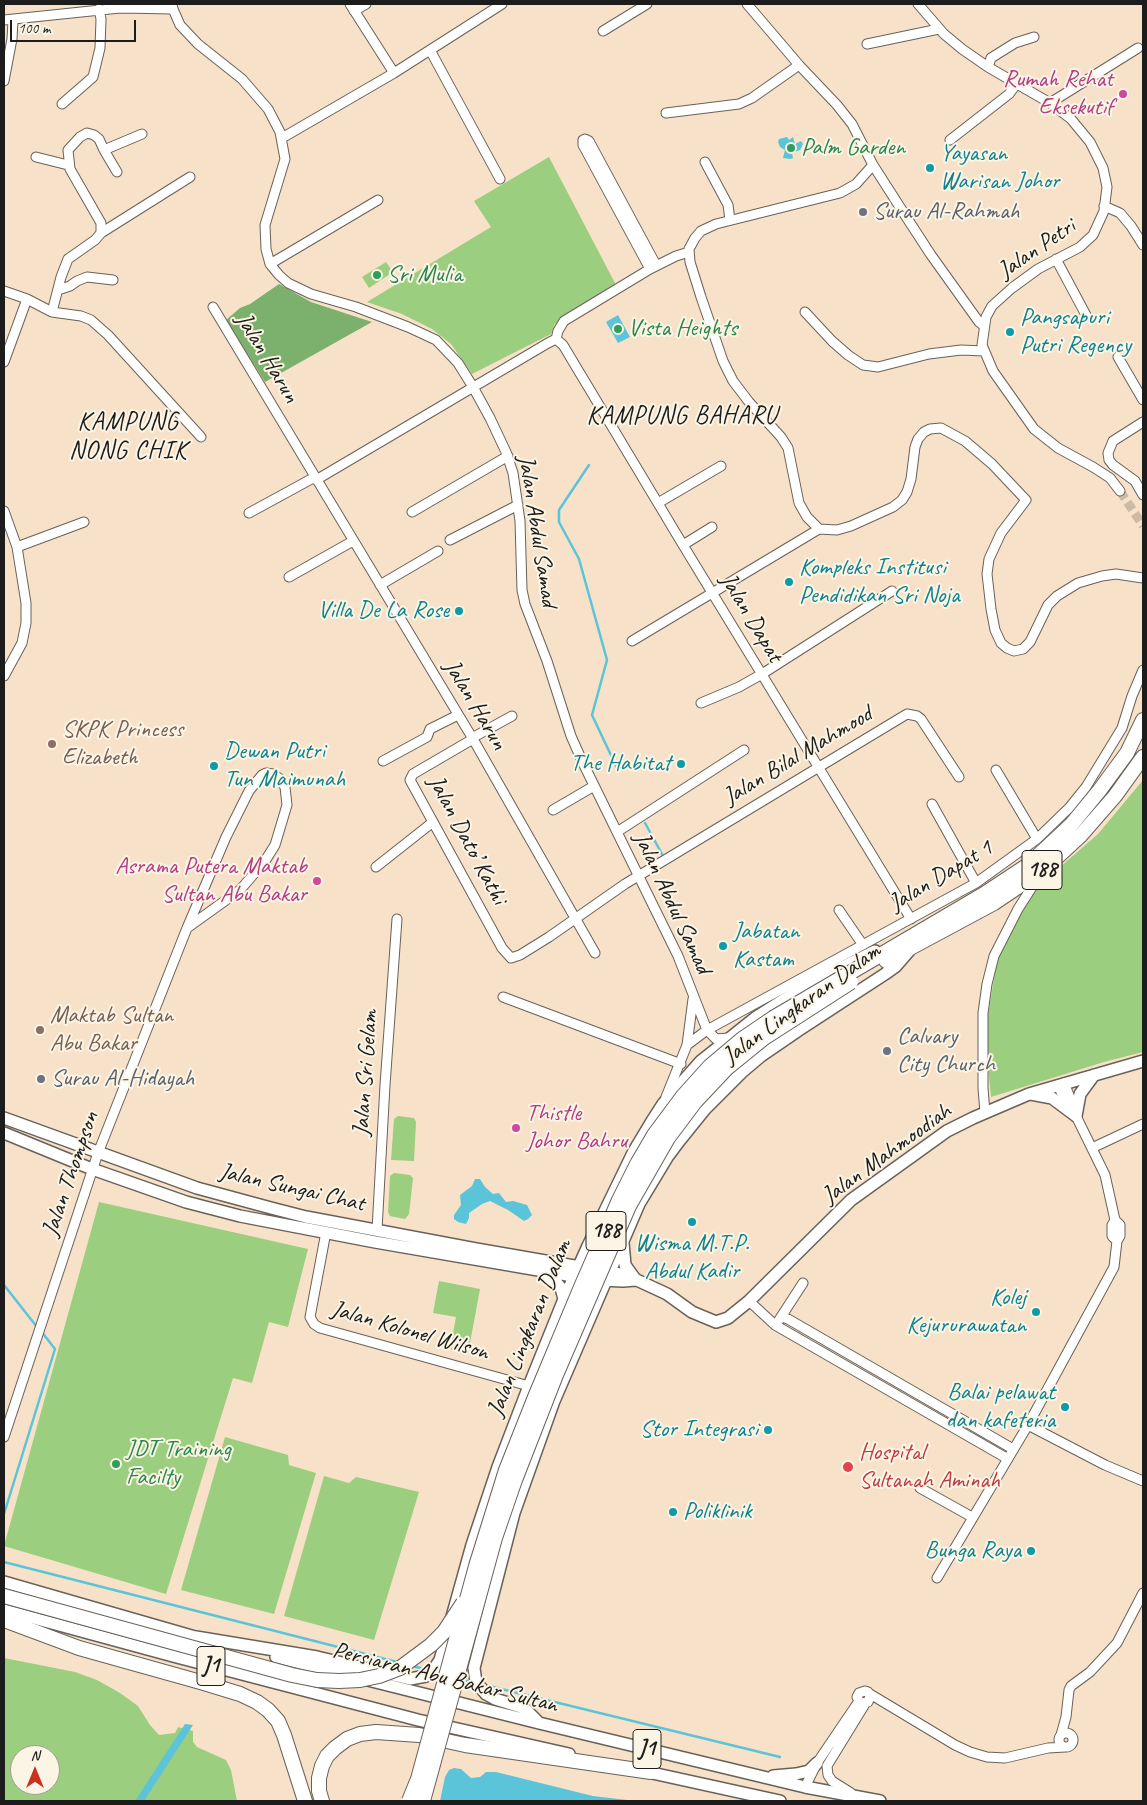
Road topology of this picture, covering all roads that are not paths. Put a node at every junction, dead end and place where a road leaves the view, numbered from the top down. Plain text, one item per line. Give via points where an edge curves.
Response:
1 (366, 4) edge
2 (502, 4) edge
3 (647, 4) edge
4 (747, 4) edge
5 (918, 4) edge
6 (172, 7) edge
7 (352, 7) edge
8 (99, 10) junction
9 (8, 20) edge
10 (939, 29) junction
11 (603, 30) dead end
12 (1034, 37) dead end
13 (867, 44) dead end
14 (1138, 48) dead end
15 (430, 50) junction
16 (799, 65) junction
17 (988, 67) junction
18 (394, 73) junction
19 (4, 81) edge
20 (1017, 83) junction
21 (1050, 103) junction
22 (62, 104) dead end
23 (666, 113) dead end
24 (142, 134) dead end
25 (282, 138) junction
26 (950, 140) dead end
27 (104, 150) junction
28 (36, 157) dead end
29 (704, 162) dead end
30 (873, 164) junction
31 (68, 165) junction
32 (117, 172) dead end
33 (190, 177) dead end
34 (500, 179) dead end
35 (378, 200) dead end
36 (1104, 206) junction
37 (730, 220) junction
38 (101, 233) junction
39 (1143, 245) edge
40 (689, 252) junction
41 (1056, 259) junction
42 (270, 264) junction
43 (653, 267) junction
44 (113, 280) dead end
45 (4, 290) edge
46 (58, 290) junction
47 (27, 299) junction
48 (213, 307) dead end
49 (52, 312) junction
50 (805, 312) dead end
51 (1086, 315) dead end
52 (984, 326) junction
53 (556, 339) junction
54 (984, 351) junction
55 (1118, 357) dead end
56 (4, 362) edge
57 (473, 387) junction
58 (1143, 400) edge
59 (1143, 422) edge
60 (201, 437) dead end
61 (508, 456) junction
62 (721, 466) dead end
63 (316, 479) junction
64 (1120, 491) tunnel mouth
65 (1143, 495) edge
66 (658, 503) junction
67 (518, 504) junction
68 (4, 511) edge
69 (412, 512) dead end
70 (249, 513) dead end
71 (84, 522) dead end
72 (712, 527) dead end
73 (819, 529) junction
74 (450, 540) dead end
75 (353, 541) junction
76 (683, 545) junction
77 (17, 548) junction
78 (438, 551) dead end
79 (289, 577) dead end
80 (1131, 577) junction
81 (1143, 578) edge
82 (1143, 583) edge
83 (380, 585) junction
84 (892, 591) dead end
85 (712, 593) junction
86 (632, 641) dead end
87 (1143, 670) edge
88 (4, 674) edge
89 (762, 674) junction
90 (701, 703) dead end
91 (458, 714) junction
92 (512, 716) dead end
93 (1143, 720) edge
94 (472, 739) junction
95 (744, 750) dead end
96 (1143, 757) edge
97 (383, 761) dead end
98 (818, 766) junction
99 (996, 770) dead end
100 (959, 777) dead end
101 (594, 786) junction
102 (932, 804) dead end
103 (554, 810) dead end
104 (433, 822) junction
105 (616, 831) junction
106 (1037, 839) junction
107 (376, 867) dead end
108 (1043, 870) junction
109 (638, 876) junction
110 (976, 883) junction
111 (839, 910) dead end
112 (942, 918) junction
113 (397, 919) dead end
114 (574, 919) junction
115 (911, 919) junction
116 (187, 928) junction
117 (863, 945) junction
118 (912, 948) junction
119 (595, 953) dead end
120 (511, 958) joint
121 (872, 964) junction
122 (503, 996) dead end
123 (693, 997) junction
124 (707, 1030) junction
125 (728, 1038) junction
126 (688, 1045) junction
127 (1143, 1061) edge
128 (681, 1064) junction
129 (1094, 1075) junction
130 (1061, 1084) junction
131 (1029, 1094) junction
132 (663, 1104) junction
133 (985, 1113) junction
134 (1076, 1116) junction
135 (4, 1118) edge
136 (1143, 1124) edge
137 (4, 1133) edge
138 (1092, 1148) junction
139 (98, 1153) junction
140 (92, 1169) junction
141 (377, 1230) junction
142 (326, 1232) junction
143 (624, 1239) junction
144 (533, 1270) junction
145 (576, 1271) junction
146 (607, 1276) junction
147 (636, 1280) junction
148 (803, 1283) dead end
149 (564, 1299) junction
150 (748, 1301) junction
151 (596, 1303) junction
152 (778, 1321) junction
153 (529, 1386) junction
154 (1028, 1426) junction
155 (4, 1437) edge
156 (1014, 1449) junction
157 (1008, 1458) junction
158 (1143, 1482) edge
159 (920, 1488) dead end
160 (488, 1498) junction
161 (972, 1517) junction
162 (512, 1519) junction
163 (937, 1578) dead end
164 (4, 1582) edge
165 (1143, 1593) edge
166 (4, 1596) edge
167 (474, 1596) junction
168 (4, 1610) edge
169 (4, 1620) edge
170 (196, 1637) junction
171 (862, 1702) junction
172 (538, 1723) junction
173 (817, 1763) junction
174 (651, 1772) junction
175 (756, 1775) junction
176 (805, 1787) junction
177 (859, 1797) junction
178 (305, 1801) edge
179 (322, 1801) edge
180 (409, 1801) edge
181 (423, 1801) edge
182 (780, 1801) edge
183 (880, 1801) edge

1 - 7 street
2 - 15 street
3 - 11 street
4 - 16 street
5 - 10 street, Jalan Petri
6 - 8 street
6 - 25 street via 180,25 198,44 242,79 268,109
7 - 18 street
8 - 9 street
8 - 22 street via 100,48 94,77
9 - 19 street via 12,39
10 - 13 street
10 - 17 street, Jalan Petri
12 - 17 street via 1015,43 991,58
14 - 21 street
15 - 18 street
15 - 34 street
16 - 23 street via 739,104
16 - 30 street via 852,124
17 - 20 street, Jalan Petri
18 - 25 street
20 - 21 street, Jalan Petri
20 - 26 street via 1009,94
21 - 36 street, Jalan Petri via 1071,119 1097,154 1107,187
24 - 27 street
25 - 42 street via 285,159 265,225
27 - 31 street via 99,139 87,133 68,150
27 - 32 street
28 - 31 street
29 - 37 street via 728,205
30 - 37 street via 856,184 840,193
30 - 52 street via 931,255
31 - 38 street via 101,223
33 - 38 street
35 - 42 street
36 - 39 street via 1120,213
36 - 41 street, Jalan Petri via 1093,235 1080,247
37 - 40 street via 702,231
38 - 46 street via 68,259
40 - 43 street
40 - 73 street via 723,362 733,382 788,448 799,503
41 - 51 street
41 - 52 street, Jalan Petri via 998,300 986,317
42 - 57 street, Jalan Abdul Samad via 281,278 310,294 356,308 436,340 458,363
43 - 43 street via 589,141 582,140 583,145
43 - 53 street via 564,321
44 - 46 street via 87,276
45 - 47 street
46 - 49 street
47 - 49 street
47 - 56 street
48 - 63 street, Jalan Harun
49 - 60 street via 91,320
50 - 54 street via 832,341 863,364 878,367 929,354
52 - 54 street, Jalan Petri
53 - 57 street
53 - 66 street, Jalan Dapat via 564,345
54 - 64 street, Jalan Petri via 993,370 1034,429 1058,448 1110,478
55 - 58 street
57 - 61 street, Jalan Abdul Samad
57 - 63 street
59 - 65 street via 1112,442 1108,453 1112,465 1135,481
61 - 67 street, Jalan Abdul Samad
61 - 69 street
62 - 66 street
63 - 70 street
63 - 75 street, Jalan Harun
66 - 76 street, Jalan Dapat
67 - 74 street
67 - 101 street, Jalan Abdul Samad via 525,604 571,736
68 - 77 street
71 - 77 street
72 - 76 street
73 - 80 street via 837,530 851,526 886,511 902,500 911,479 918,439 930,429 941,428 965,441 1026,500 1001,533 989,558 987,574 995,630 1007,648 1014,651 1023,649 1030,642 1048,606 1067,589 1102,576
73 - 85 street
75 - 79 street
75 - 83 street, Jalan Harun
76 - 85 street, Jalan Dapat
77 - 88 street via 26,623 22,643
78 - 83 street
80 - 81 street
80 - 82 street
83 - 91 street, Jalan Harun
84 - 89 street
85 - 86 street
85 - 89 street, Jalan Dapat
87 - 106 street, Jalan Dapat 1 via 1122,728 1086,787
89 - 90 street
89 - 98 street, Jalan Dapat
91 - 94 street, Jalan Harun
91 - 97 street
92 - 94 street
93 - 112 highway, Jalan Lingkaran Dalam / 188 via 1127,753 1071,824 1028,865
94 - 104 street, Jalan Dato’ Kathi via 410,777
94 - 114 street, Jalan Harun
95 - 105 street
96 - 108 highway, Jalan Lingkaran Dalam / 188 via 1082,834
98 - 100 street, Jalan Bilal Mahmood via 907,714 921,719
98 - 109 street, Jalan Bilal Mahmood
98 - 115 street, Jalan Dapat
99 - 106 street
101 - 103 street
101 - 105 street, Jalan Abdul Samad
102 - 110 street
104 - 107 street
104 - 120 street, Jalan Dato’ Kathi via 502,948
105 - 109 street, Jalan Abdul Samad
106 - 110 street, Jalan Dapat 1
108 - 118 highway, Jalan Lingkaran Dalam / 188 via 994,904
108 - 133 street via 994,956 987,984 983,1013
109 - 114 street, Jalan Bilal Mahmood
109 - 123 street, Jalan Abdul Samad via 678,956
110 - 115 street, Jalan Dapat 1
111 - 117 street
112 - 121 highway, Jalan Lingkaran Dalam / 188
112 - 125 main road, Jalan Lingkaran Dalam via 807,985
113 - 141 street, Jalan Sri Gelam
114 - 119 street, Jalan Harun
114 - 120 street, Jalan Bilal Mahmood
115 - 117 street, Jalan Dapat 1
116 - 116 street, Jalan Thompson via 240,890 275,845 287,805 285,787 274,774 262,775 242,805
116 - 139 street, Jalan Thompson
117 - 124 street, Jalan Dapat 1
118 - 121 highway, Jalan Lingkaran Dalam / 188
118 - 143 main road, Jalan Lingkaran Dalam via 885,974 761,1056 705,1109 668,1156 638,1204
121 - 167 highway, Jalan Lingkaran Dalam / 188, bridge via 726,1068 668,1138 629,1206 556,1375
122 - 128 street
123 - 124 street, Jalan Abdul Samad
123 - 126 street, Jalan Abdul Samad
124 - 125 street via 716,1039
124 - 126 street, Jalan Dapat 1
125 - 132 main road, Jalan Lingkaran Dalam via 701,1061
126 - 128 street, Jalan Abdul Samad
127 - 129 main road, Jalan Mahmoodiah
128 - 132 street, Jalan Abdul Samad
129 - 130 main road, Jalan Mahmoodiah
129 - 134 main road via 1080,1094
130 - 131 main road, Jalan Mahmoodiah
130 - 134 street via 1067,1106
131 - 133 main road, Jalan Mahmoodiah
131 - 134 main road via 1052,1098
132 - 145 main road, Jalan Lingkaran Dalam via 634,1151
133 - 150 main road, Jalan Mahmoodiah via 947,1131 850,1200
134 - 138 street
135 - 139 main road, Jalan Sungai Chat
136 - 138 street
137 - 140 main road, Jalan Sungai Chat
138 - 154 street via 1105,1174 1116,1220 1112,1225 1112,1236 1117,1241 1114,1267
139 - 140 street, Jalan Thompson
139 - 141 main road, Jalan Sungai Chat via 197,1188 271,1208
140 - 142 main road, Jalan Sungai Chat via 186,1202
140 - 155 street, Jalan Thompson
141 - 145 main road, Jalan Sungai Chat
142 - 144 main road, Jalan Sungai Chat
142 - 153 street, Jalan Kolonel Wilson via 310,1317 314,1324
143 - 146 main road, Jalan Lingkaran Dalam
143 - 147 main road via 625,1265
144 - 145 main road, Jalan Sungai Chat
144 - 149 main road via 556,1282
145 - 146 main road, Jalan Mahmoodiah
145 - 149 main road, Jalan Lingkaran Dalam
146 - 147 main road, Jalan Mahmoodiah via 623,1282
146 - 151 main road, Jalan Lingkaran Dalam
147 - 150 main road, Jalan Mahmoodiah via 716,1322 728,1318
147 - 151 main road via 615,1287
148 - 152 street
149 - 153 main road, Jalan Lingkaran Dalam
150 - 152 street via 761,1314
151 - 162 main road, Jalan Lingkaran Dalam via 554,1402
152 - 156 street via 788,1319
152 - 157 street
153 - 160 main road, Jalan Lingkaran Dalam
154 - 156 street
154 - 158 street
156 - 157 street
157 - 161 street
159 - 161 street
160 - 162 main road via 490,1514 495,1519
160 - 170 main road, Jalan Lingkaran Dalam via 437,1667 426,1676 410,1679 317,1657
161 - 163 street
162 - 172 main road, Jalan Lingkaran Dalam via 476,1661 476,1682 495,1699 524,1708
164 - 170 main road, Persiaran Abu Bakar Sultan / J1
165 - 171 street via 1117,1643 1069,1690 1064,1738 1048,1748 1005,1758 980,1755 955,1745 864,1690 857,1697
166 - 167 highway, bridge via 292,1674 339,1681 379,1676 400,1668 420,1655 444,1632
167 - 180 highway, bridge
167 - 181 highway, bridge
168 - 174 main road, Persiaran Abu Bakar Sultan / J1 via 409,1717
169 - 178 highway via 80,1648 204,1682 257,1702 278,1721
170 - 172 main road, Persiaran Abu Bakar Sultan / J1
171 - 173 street
171 - 177 street via 827,1766 832,1781
172 - 175 main road, Persiaran Abu Bakar Sultan / J1
173 - 175 main road via 809,1771 796,1774
173 - 176 street
174 - 179 highway via 376,1732 347,1739 327,1756 319,1778
174 - 182 main road, Persiaran Abu Bakar Sultan / J1
175 - 176 main road, Persiaran Abu Bakar Sultan / J1
176 - 177 main road, Persiaran Abu Bakar Sultan / J1
177 - 183 main road, Persiaran Abu Bakar Sultan / J1

